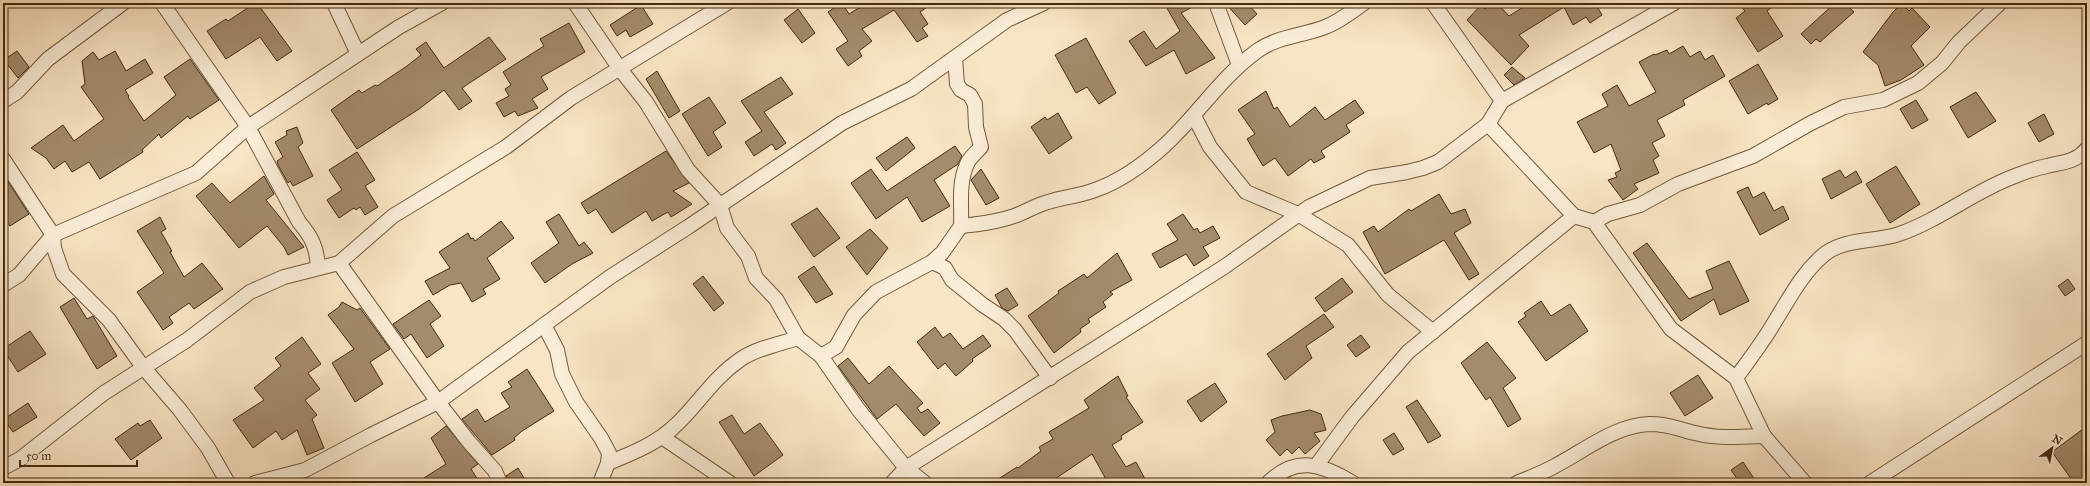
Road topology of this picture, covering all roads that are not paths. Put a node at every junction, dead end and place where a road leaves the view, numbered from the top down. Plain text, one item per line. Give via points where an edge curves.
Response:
1 (123, 3) edge
2 (162, 3) edge
3 (334, 3) edge
4 (442, 3) edge
5 (576, 3) edge
6 (727, 3) edge
7 (1044, 3) edge
8 (1216, 3) edge
9 (1364, 3) edge
10 (1433, 3) edge
11 (1674, 3) edge
12 (2000, 3) edge
13 (358, 54) junction
14 (955, 58) junction
15 (1239, 65) junction
16 (620, 69) junction
17 (3, 101) edge
18 (1502, 101) junction
19 (1194, 116) junction
20 (1488, 124) junction
21 (248, 127) junction
22 (2087, 149) edge
23 (3, 159) edge
24 (720, 205) junction
25 (1298, 214) junction
26 (1574, 216) junction
27 (1594, 222) junction
28 (961, 226) junction
29 (54, 235) junction
30 (932, 262) junction
31 (339, 263) junction
32 (318, 268) junction
33 (3, 284) edge
34 (544, 325) junction
35 (1433, 332) junction
36 (798, 338) junction
37 (2087, 343) edge
38 (821, 356) junction
39 (143, 367) junction
40 (1050, 378) junction
41 (1736, 378) junction
42 (438, 402) junction
43 (1764, 436) junction
44 (662, 437) junction
45 (608, 463) junction
46 (1316, 466) junction
47 (3, 468) edge
48 (906, 468) junction
49 (228, 483) edge
50 (255, 483) edge
51 (500, 483) edge
52 (600, 483) edge
53 (730, 483) edge
54 (892, 483) edge
55 (925, 483) edge
56 (1268, 483) edge
57 (1353, 483) edge
58 (1517, 483) edge
59 (1805, 483) edge
60 (1870, 483) edge

1 - 17 street via 48,59 17,92
2 - 21 street
3 - 13 street
4 - 13 street
5 - 16 street
6 - 16 street
7 - 14 street via 1007,20
8 - 15 street
9 - 15 street via 1325,27 1275,41
10 - 18 street
11 - 18 street
12 - 27 street via 1958,42 1942,63 1918,83 1883,100 1844,107 1753,156 1678,184 1640,205 1608,214
13 - 21 street
14 - 24 street via 911,89 842,123
14 - 28 street via 957,84 970,95 975,104 976,127 981,147 967,162 960,184
15 - 19 street via 1216,86
16 - 24 street via 646,102 688,170
16 - 31 street via 571,98 506,147 393,216
18 - 20 street
19 - 25 street via 1210,147 1246,192
19 - 28 street via 1135,170 1109,185 1047,202 1002,220
20 - 25 street via 1438,162 1407,172 1370,178
20 - 26 street
21 - 29 street via 196,173
21 - 32 street via 299,222 310,236 317,251
22 - 41 street via 2070,162 2045,166 1991,186 1911,230 1842,245 1827,253 1794,290 1753,356
23 - 29 street
24 - 34 street via 610,277
24 - 36 street via 727,228 748,256 756,278 776,299
25 - 35 street via 1348,245 1388,295
25 - 40 street via 1224,266
26 - 27 street
26 - 35 street
27 - 41 street via 1671,329
28 - 30 street via 942,253
29 - 33 street via 19,275
29 - 39 street via 54,248 63,274 109,320
30 - 38 street via 883,286 854,315 836,347
30 - 40 street via 944,268 952,280 1004,319
31 - 32 street
31 - 42 street
32 - 39 street via 284,277 250,292 187,340
34 - 42 street
34 - 45 street via 557,350 562,374 576,402 602,438 609,453
35 - 46 street via 1408,352 1373,391
36 - 38 street
36 - 44 street via 742,358 724,372 678,424
37 - 60 street
38 - 48 street via 858,409
39 - 47 street via 71,417 20,459
39 - 49 street via 208,448
40 - 48 street
41 - 43 street
42 - 50 street via 305,470
42 - 51 street via 495,471
43 - 58 street via 1718,438 1694,433 1674,425 1649,424 1599,441 1553,467
43 - 59 street
44 - 45 street
44 - 53 street
45 - 52 street
46 - 56 street via 1301,464 1287,468
46 - 57 street via 1330,470
48 - 54 street
48 - 55 street

